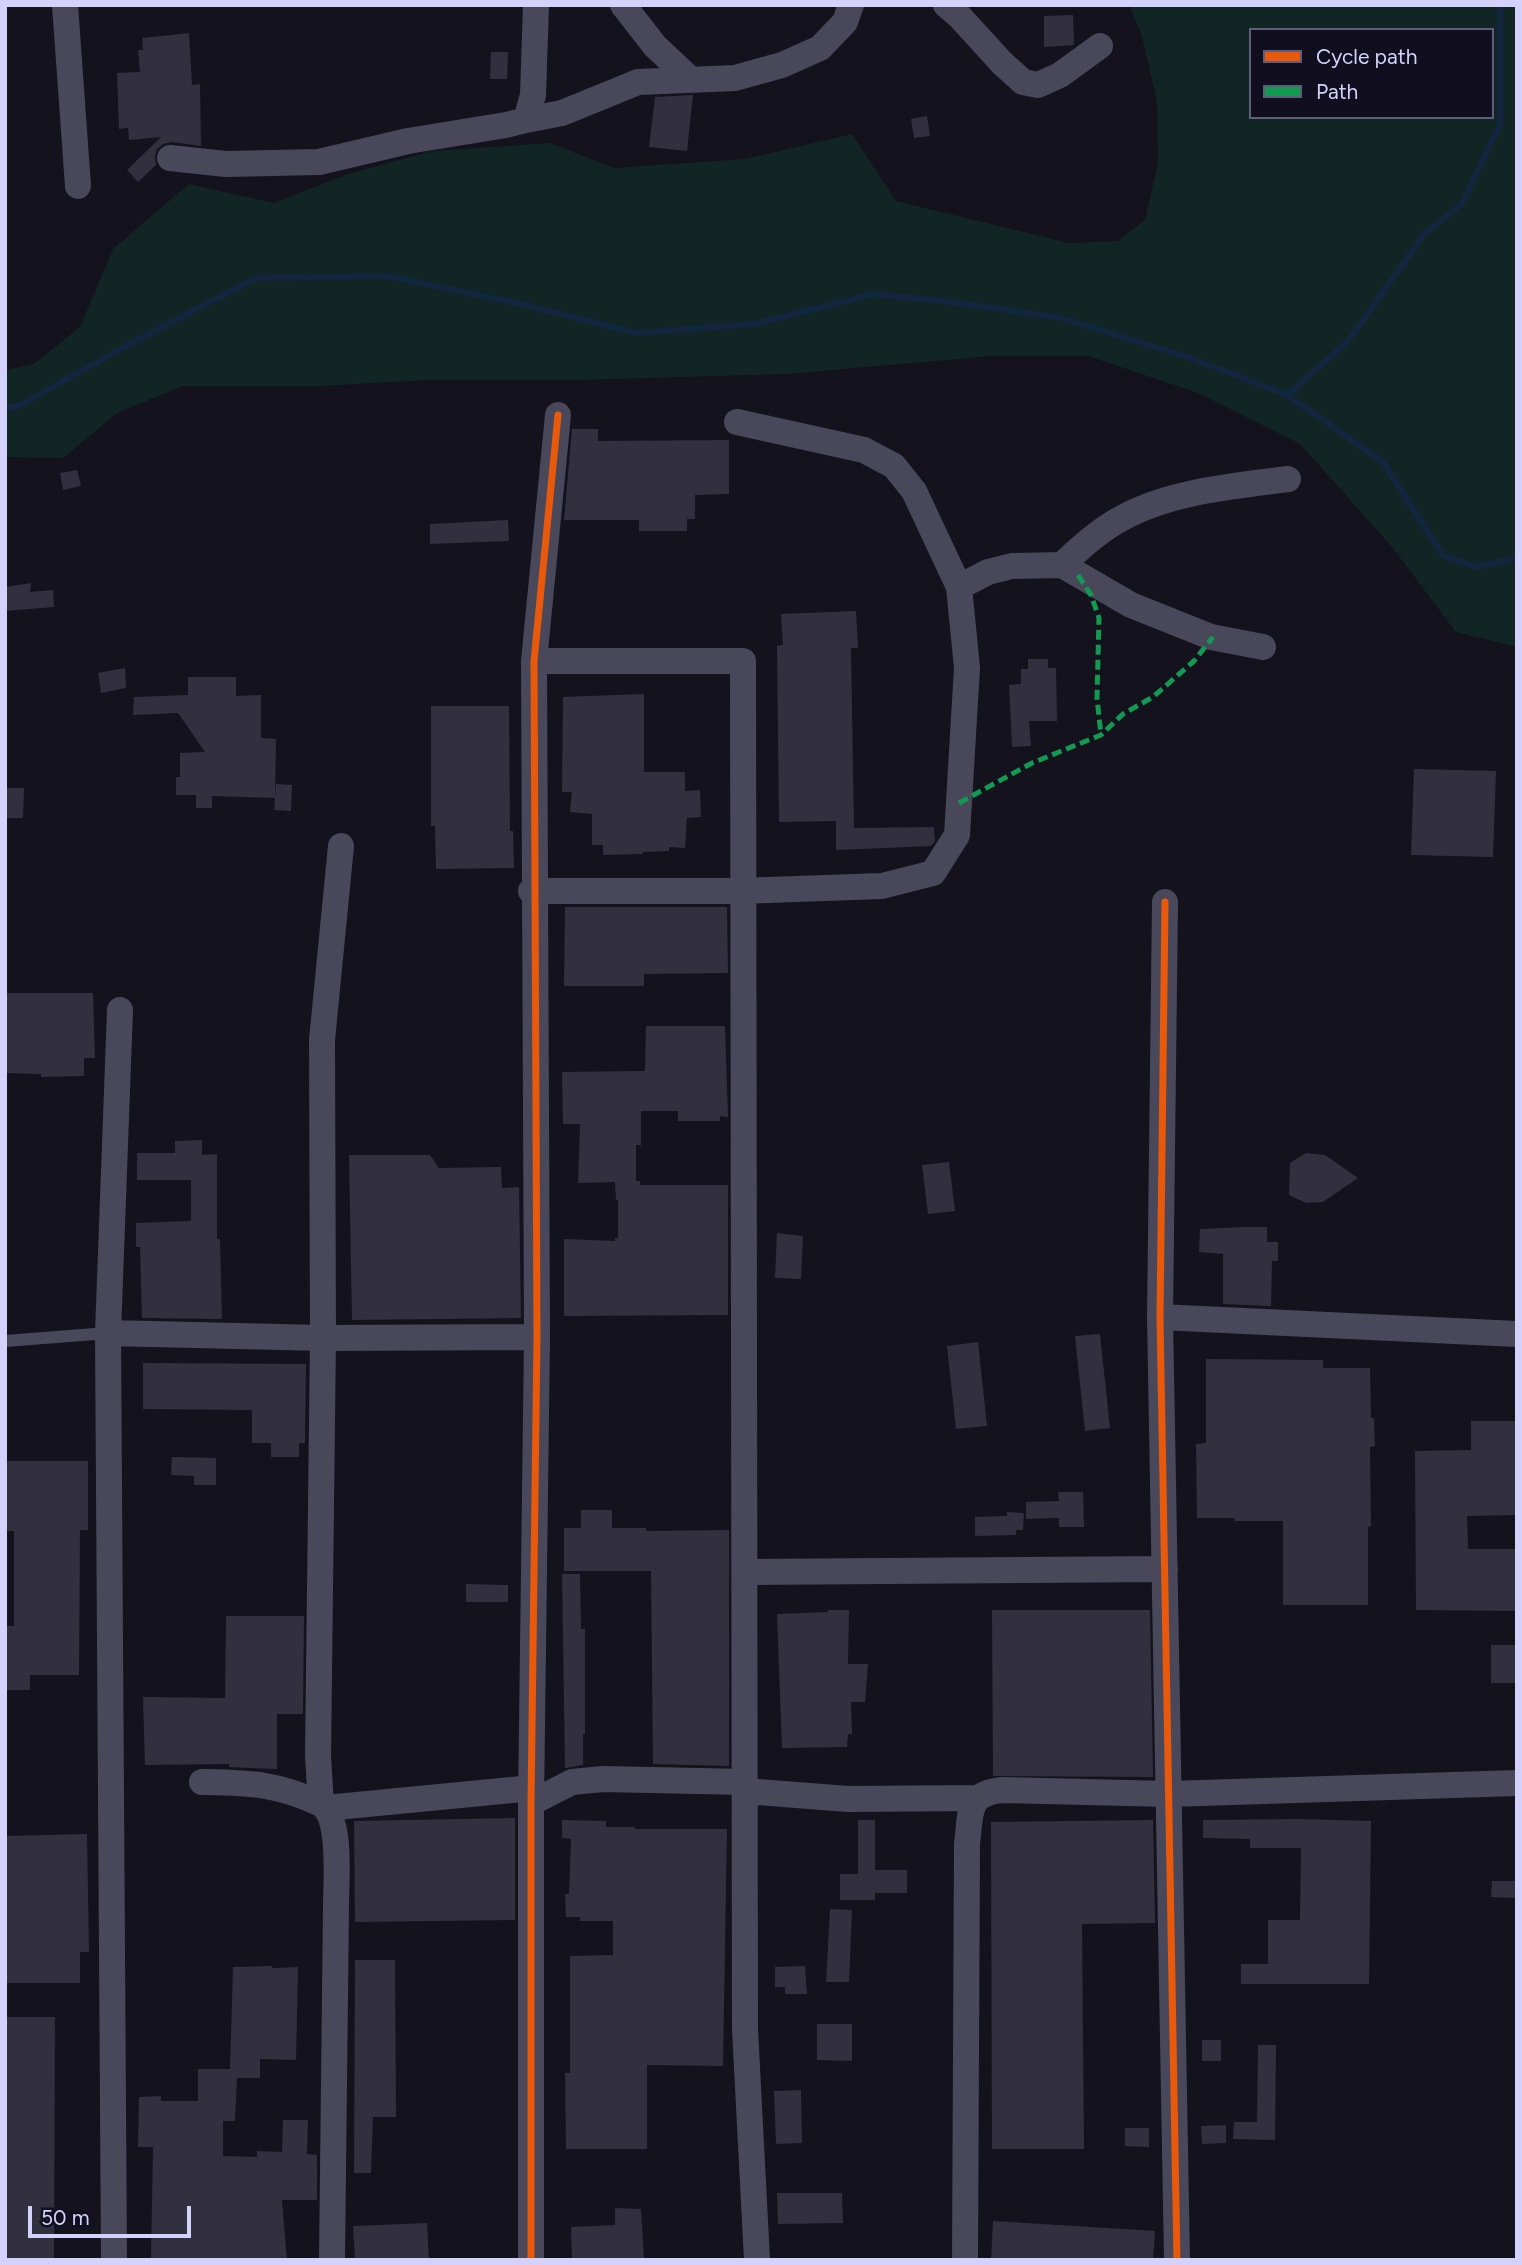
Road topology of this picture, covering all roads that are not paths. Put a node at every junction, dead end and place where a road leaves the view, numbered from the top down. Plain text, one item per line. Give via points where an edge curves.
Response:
1 (65, 5) edge
2 (536, 5) edge
3 (623, 5) edge
4 (851, 5) edge
5 (946, 5) edge
6 (1100, 47) dead end
7 (689, 78) junction
8 (526, 120) junction
9 (170, 158) dead end
10 (78, 186) dead end
11 (558, 415) dead end
12 (737, 422) dead end
13 (1288, 479) dead end
14 (1062, 565) junction
15 (959, 587) junction
16 (1264, 647) dead end
17 (534, 661) junction
18 (341, 846) dead end
19 (531, 891) dead end
20 (1165, 902) dead end
21 (120, 1010) dead end
22 (1160, 1317) junction
23 (108, 1333) junction
24 (1517, 1334) edge
25 (537, 1337) junction
26 (323, 1338) junction
27 (5, 1341) edge
28 (1165, 1569) junction
29 (745, 1572) junction
30 (202, 1782) dead end
31 (1517, 1783) edge
32 (745, 1787) junction
33 (1169, 1794) junction
34 (532, 1796) junction
35 (976, 1798) junction
36 (323, 1806) junction
37 (114, 2260) edge
38 (331, 2260) edge
39 (531, 2260) edge
40 (757, 2260) edge
41 (965, 2260) edge
42 (1177, 2260) edge

1 - 10 street
2 - 8 street via 533,95
3 - 7 street via 655,46
4 - 7 street via 845,22 820,48 735,78
5 - 6 street via 1023,82 1038,85 1060,75
7 - 8 street via 639,82 562,113
8 - 9 street via 319,162 226,164
11 - 17 street
12 - 15 street via 864,450 894,466 914,491
13 - 14 street via 1219,488 1126,516
14 - 15 street via 1012,566
14 - 16 street via 1131,605 1211,637
15 - 19 street via 967,668 957,835 933,873 882,886
17 - 25 street
17 - 29 street via 744,661
18 - 26 street via 322,1040
20 - 22 street
21 - 23 street
22 - 24 street
22 - 28 street
23 - 26 street
23 - 27 lane
23 - 37 street
25 - 26 street
25 - 34 street
26 - 36 street via 318,1742
28 - 29 street
28 - 33 street
29 - 32 street
30 - 36 street via 258,1783 300,1794
31 - 33 street
32 - 34 street via 603,1779 572,1782
32 - 35 street via 848,1799
32 - 40 street via 745,2029
33 - 35 street via 1003,1790 987,1791
33 - 42 street
34 - 36 street
34 - 39 street
35 - 41 street via 967,1844
36 - 38 street via 332,1819 336,1849

